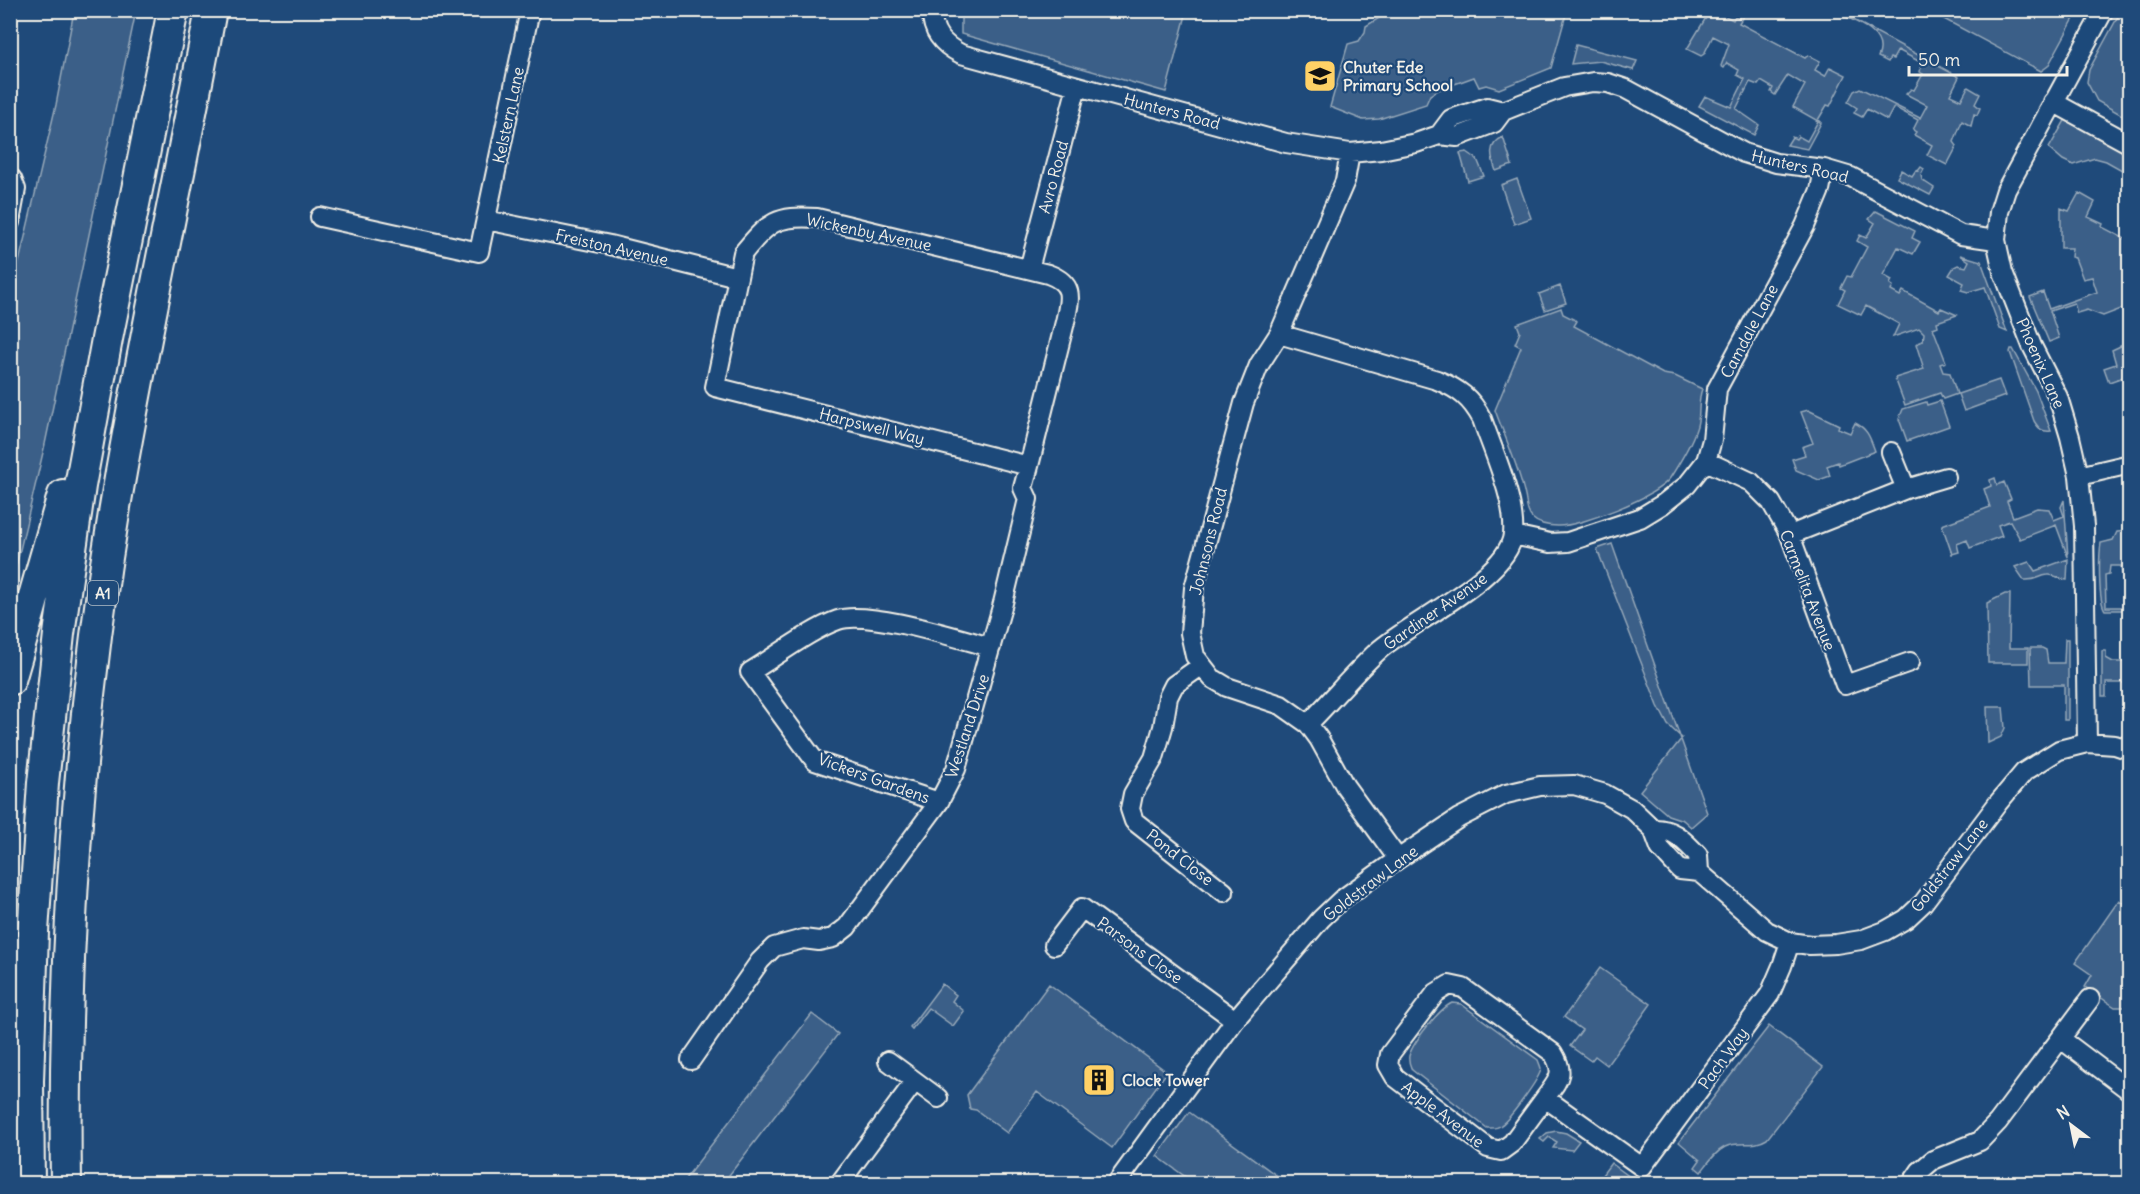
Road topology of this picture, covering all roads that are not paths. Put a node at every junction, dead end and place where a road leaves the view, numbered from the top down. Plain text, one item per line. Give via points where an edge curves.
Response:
1 (173, 10) edge
2 (211, 10) edge
3 (530, 10) edge
4 (932, 10) edge
5 (2104, 10) edge
6 (1077, 86) junction
7 (2053, 102) junction
8 (2130, 144) edge
9 (1350, 153) junction
10 (1824, 169) junction
11 (10, 180) edge
12 (320, 218) dead end
13 (486, 220) junction
14 (10, 222) edge
15 (1996, 240) junction
16 (1029, 269) junction
17 (737, 277) junction
18 (1067, 286) joint
19 (1279, 334) junction
20 (107, 339) junction
21 (715, 387) joint
22 (1891, 452) dead end
23 (1707, 461) junction
24 (2130, 464) edge
25 (1029, 466) junction
26 (2079, 476) junction
27 (1946, 477) dead end
28 (1906, 489) junction
29 (1514, 535) junction
30 (1790, 535) junction
31 (991, 647) junction
32 (1910, 662) dead end
33 (1201, 666) junction
34 (10, 680) edge
35 (1308, 724) junction
36 (2087, 743) junction
37 (2130, 750) edge
38 (939, 801) junction
39 (1398, 859) junction
40 (1224, 892) dead end
41 (1790, 942) junction
42 (1054, 945) dead end
43 (2090, 999) dead end
44 (1235, 1020) junction
45 (2061, 1039) junction
46 (691, 1060) dead end
47 (888, 1060) dead end
48 (915, 1081) junction
49 (2130, 1091) edge
50 (938, 1098) dead end
51 (1545, 1098) junction
52 (29, 1184) edge
53 (66, 1184) edge
54 (839, 1184) edge
55 (1116, 1184) edge
56 (1911, 1184) edge

1 - 20 highway, A1
2 - 53 highway, A1 via 120,480 94,657 78,811 69,966
3 - 13 street, Kelstern Lane
4 - 6 street, Hunters Road via 937,35 946,46 961,54
5 - 7 street, Phoenix Lane
6 - 9 street, Hunters Road via 1286,143
6 - 16 street, Avro Road
7 - 8 street
7 - 15 street, Phoenix Lane via 2006,190
9 - 10 street, Hunters Road via 1416,143 1439,135 1457,137 1494,123 1503,111 1564,87 1593,82 1626,88 1744,153 1776,163
9 - 19 street, Johnsons Road via 1345,181
10 - 15 street, Hunters Road via 1851,177 1961,236
10 - 23 street, Camdale Lane via 1805,226 1717,389 1713,440
11 - 14 street via 16,189
12 - 13 street, Kelstern Lane via 479,252
13 - 17 street, Freiston Avenue via 610,245
15 - 26 street, Phoenix Lane via 2003,273 2019,314 2058,397
16 - 17 street, Wickenby Avenue via 795,216 780,219 757,235 743,253
16 - 18 street, Wickenby Avenue via 1059,278
17 - 21 street, Wickenby Avenue
18 - 25 street, Westland Drive via 1070,299
19 - 29 street via 1456,388 1475,405 1482,419 1507,492
19 - 33 street, Johnsons Road via 1259,365 1244,403 1194,588 1190,633
20 - 34 highway, A1
20 - 52 highway, A1 via 75,520 43,783 33,932
21 - 25 street, Harpswell Way
22 - 28 street
23 - 29 street, Camdale Lane via 1687,485 1663,504 1631,521 1568,542 1550,543
23 - 30 street, Carmelita Avenue via 1762,491
24 - 26 street
25 - 31 street, Westland Drive via 1023,488 1028,499
26 - 36 street, Phoenix Lane via 2084,526
27 - 28 street
28 - 30 street
29 - 35 street, Gardiner Avenue via 1495,569 1378,651
30 - 32 street, Carmelita Avenue via 1845,685
31 - 38 street, Westland Drive via 956,769
31 - 38 street, Vickers Gardens via 853,617 827,624 750,672 815,761
33 - 35 street, Johnsons Road via 1227,687 1281,705
33 - 40 street, Pond Close via 1174,685 1168,697 1154,758 1133,794 1130,808 1134,821
35 - 39 street, Johnsons Road
36 - 37 street, Goldstraw Lane
36 - 41 street, Goldstraw Lane via 2059,750 2024,772 1923,903 1906,919 1862,940 1810,945
38 - 46 street, Westland Drive via 847,927 833,938 803,939 774,947
39 - 41 street, Goldstraw Lane via 1459,818 1506,794 1540,786 1574,785 1605,794 1632,809 1653,829 1660,848 1680,870 1699,873 1767,931
39 - 44 street, Goldstraw Lane via 1321,919
41 - 51 street, Pach Way via 1770,994 1642,1167
42 - 44 street, Parsons Close via 1082,908
43 - 45 street
44 - 55 street, Goldstraw Lane
45 - 49 street
45 - 56 street via 1980,1141 1933,1160
47 - 48 street
48 - 50 street
48 - 54 street
51 - 51 street, Apple Avenue via 1512,1143 1501,1151 1488,1148 1395,1077 1388,1065 1390,1054 1436,993 1449,985 1464,988 1553,1053 1560,1065 1558,1079

